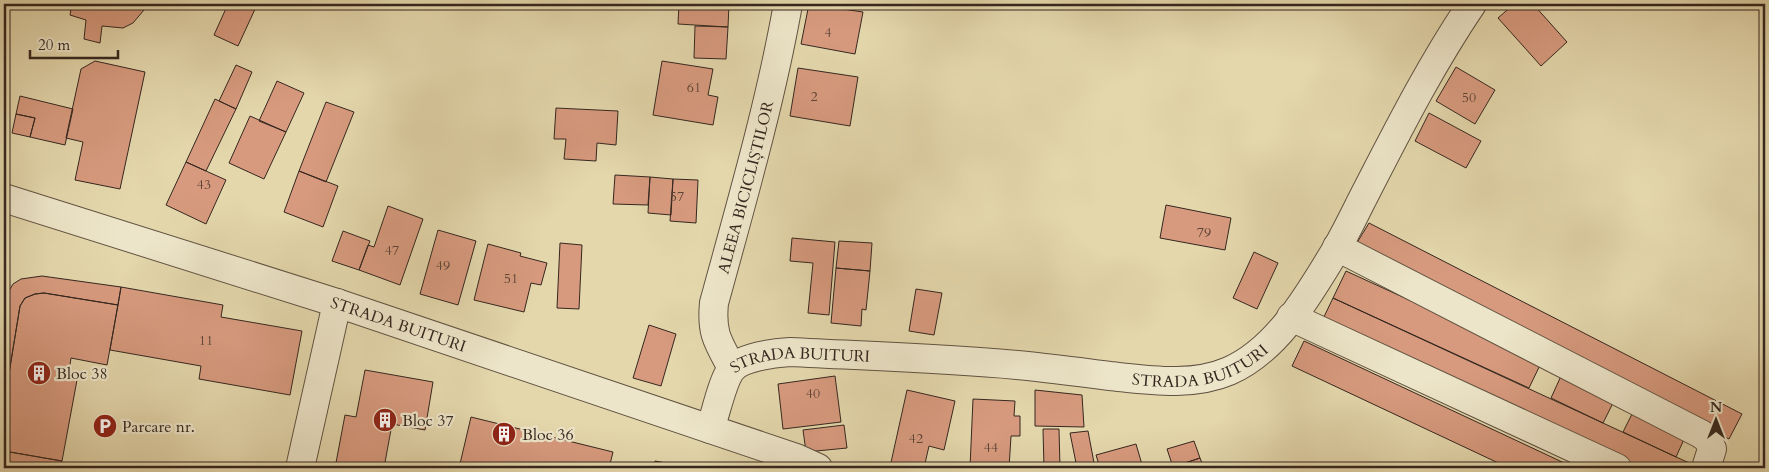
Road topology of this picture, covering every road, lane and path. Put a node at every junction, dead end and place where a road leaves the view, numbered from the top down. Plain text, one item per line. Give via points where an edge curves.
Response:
1 (788, 4) edge
2 (1472, 4) edge
3 (4, 198) edge
4 (1337, 247) junction
5 (337, 303) junction
6 (1291, 317) junction
7 (732, 368) junction
8 (710, 429) junction
9 (803, 465) edge
10 (300, 468) edge
11 (1617, 468) edge
12 (1706, 468) edge

1 - 7 street, ALEEA BICICLIȘTILOR via 758,141 714,303 712,322 717,341
2 - 4 street, STRADA BUITURI via 1422,84
3 - 5 street, STRADA BUITURI
4 - 6 street, STRADA BUITURI
4 - 12 street via 1702,434 1712,449
5 - 8 street, STRADA BUITURI
5 - 10 street
6 - 7 street, STRADA BUITURI via 1251,358 1228,371 1198,380 1144,379 1016,365 790,352 766,354
6 - 11 street
7 - 8 street, STRADA BUITURI
8 - 9 street

